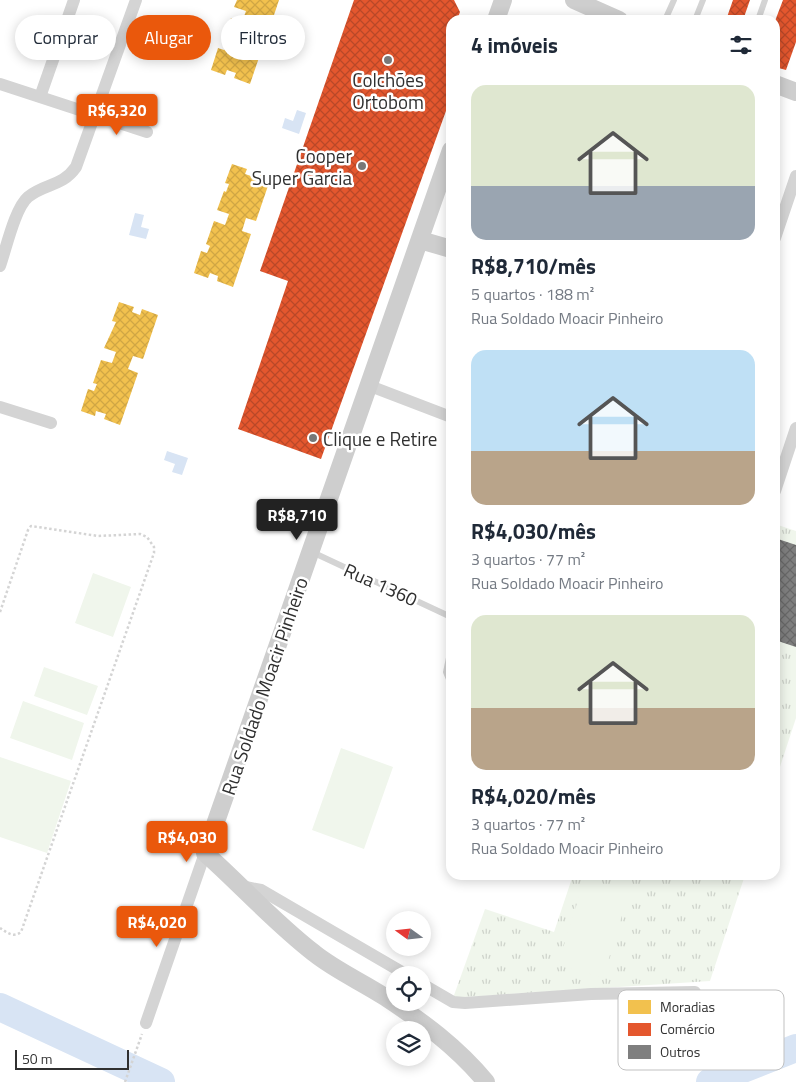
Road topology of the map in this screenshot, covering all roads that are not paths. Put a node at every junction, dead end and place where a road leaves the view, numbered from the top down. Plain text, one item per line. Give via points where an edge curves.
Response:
1 (74, 0) edge
2 (136, 0) edge
3 (503, 0) edge
4 (674, 0) edge
5 (703, 0) edge
6 (766, 0) edge
7 (578, 1) edge
8 (498, 15) edge
9 (608, 15) edge
10 (668, 15) edge
11 (697, 15) edge
12 (760, 15) edge
13 (0, 84) edge
14 (780, 86) edge
15 (796, 92) edge
16 (40, 97) junction
17 (95, 114) junction
18 (147, 132) dead end
19 (446, 165) edge
20 (796, 176) edge
21 (780, 223) edge
22 (420, 240) junction
23 (446, 248) edge
24 (0, 266) edge
25 (370, 386) junction
26 (0, 407) edge
27 (446, 414) edge
28 (51, 423) dead end
29 (796, 428) edge
30 (780, 476) edge
31 (311, 552) junction
32 (446, 615) edge
33 (205, 853) junction
34 (240, 886) junction
35 (392, 966) edge
36 (431, 989) edge
37 (618, 993) edge
38 (146, 1024) road end
39 (486, 1082) edge

1 - 16 street
2 - 17 street
3 - 8 street
4 - 10 lane
5 - 11 lane
6 - 12 lane
7 - 9 street
13 - 16 street
14 - 15 street
16 - 17 street
17 - 18 street
17 - 24 street via 76,167 68,178 32,195 24,203
19 - 22 street, Rua Soldado Moacir Pinheiro
20 - 21 street
22 - 23 street
22 - 25 street, Rua Soldado Moacir Pinheiro
25 - 27 street
25 - 31 street, Rua Soldado Moacir Pinheiro
26 - 28 street
29 - 30 street
31 - 32 lane, Rua 1360
31 - 33 street, Rua Soldado Moacir Pinheiro
33 - 34 street
33 - 38 street, Rua Soldado Moacir Pinheiro
34 - 35 street via 262,890
34 - 39 street via 315,955 445,1039
36 - 37 street via 453,1002 465,1003

